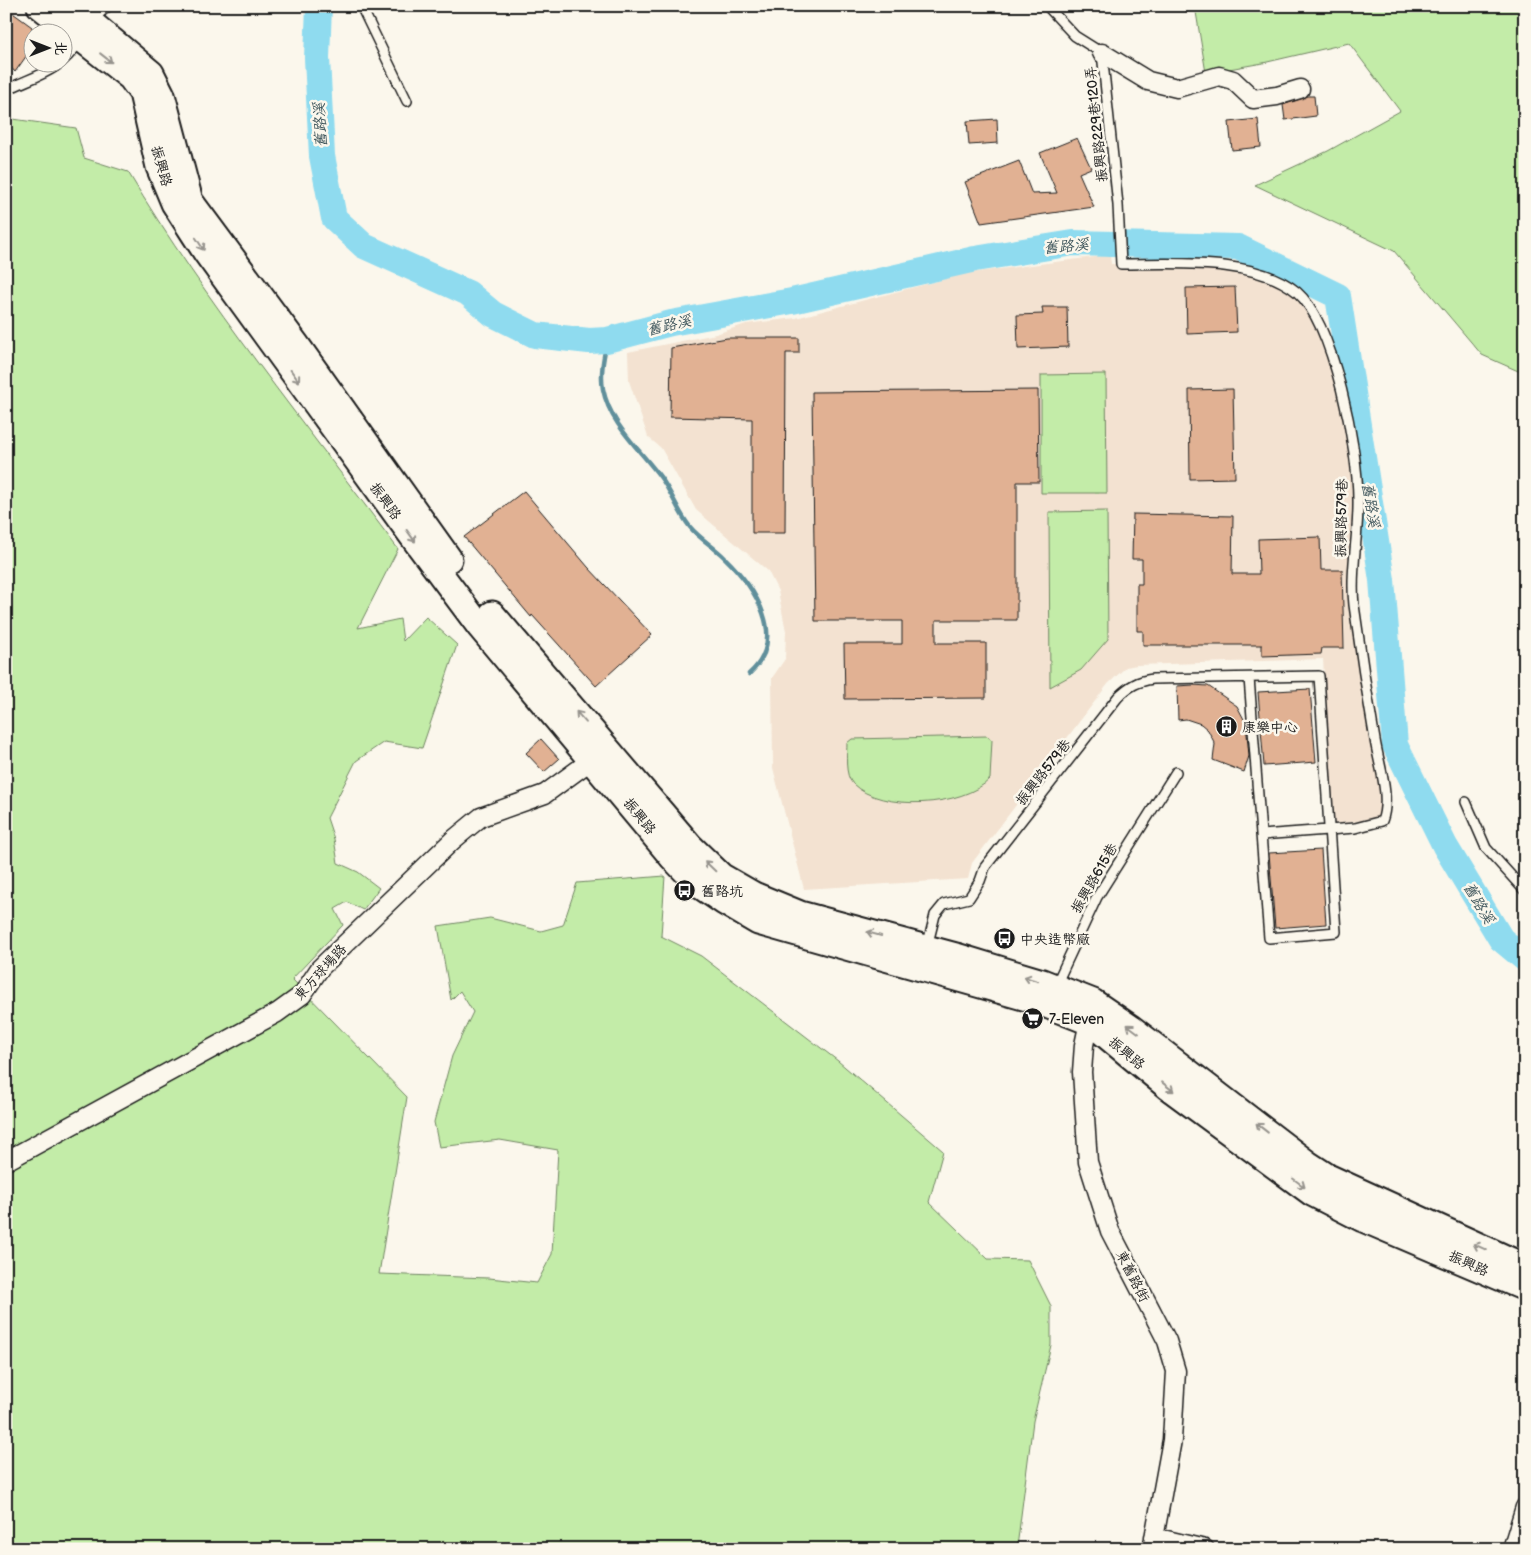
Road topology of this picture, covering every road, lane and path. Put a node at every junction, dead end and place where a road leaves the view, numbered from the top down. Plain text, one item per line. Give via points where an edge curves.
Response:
1 (40, 6) edge
2 (71, 6) edge
3 (361, 6) edge
4 (1046, 6) edge
5 (93, 22) edge
6 (1102, 53) junction
7 (1300, 89) dead end
8 (6, 90) edge
9 (407, 101) dead end
10 (1120, 264) joint
11 (1249, 678) junction
12 (600, 754) junction
13 (1176, 772) dead end
14 (1466, 802) dead end
15 (1329, 830) junction
16 (1262, 835) junction
17 (1525, 891) edge
18 (923, 958) junction
19 (1052, 996) junction
20 (1091, 1012) junction
21 (6, 1161) edge
22 (1525, 1267) edge
23 (1525, 1288) edge
24 (1525, 1507) edge
25 (1153, 1543) edge
26 (1206, 1549) edge
27 (1512, 1549) edge

1 - 5 street, 振興路
2 - 5 street, 振興路
3 - 9 lane
4 - 6 lane, 振興路229巷120弄 via 1075,36
5 - 8 lane via 68,58 56,68
5 - 12 street, 振興路 via 158,84 190,201 466,582
6 - 7 street via 1148,81 1176,88 1219,76 1232,80 1253,99
6 - 10 lane, 振興路229巷120弄 via 1118,205
10 - 15 lane, 振興路579巷 via 1198,264 1256,272 1296,292 1310,307 1323,334 1353,441 1358,499 1354,602 1386,812 1382,822
11 - 15 lane, 振興路579巷 via 1319,676
11 - 16 lane, 振興路579巷
11 - 18 lane, 振興路579巷 via 1153,679 1139,681 1127,688 985,867 969,898 944,904 934,915
12 - 18 street, 振興路 via 721,876 754,895 800,914
12 - 21 street, 東方球場路 via 545,794 481,817 446,846 320,968 302,995 277,1013
13 - 19 lane, 振興路615巷 via 1097,897
14 - 17 lane via 1486,848
15 - 16 lane, 振興路579巷
15 - 16 lane, 振興路579巷 via 1336,932 1269,938
18 - 19 street, 振興路
19 - 20 street, 振興路
22 -> 20 street, 振興路 via 1328,1177 1131,1028
20 -> 23 street, 振興路 via 1168,1087 1312,1193 1364,1219
20 - 25 street, 東舊路街 via 1082,1072 1088,1162 1110,1231 1167,1341 1176,1371 1172,1440
24 - 27 street
25 - 26 street

